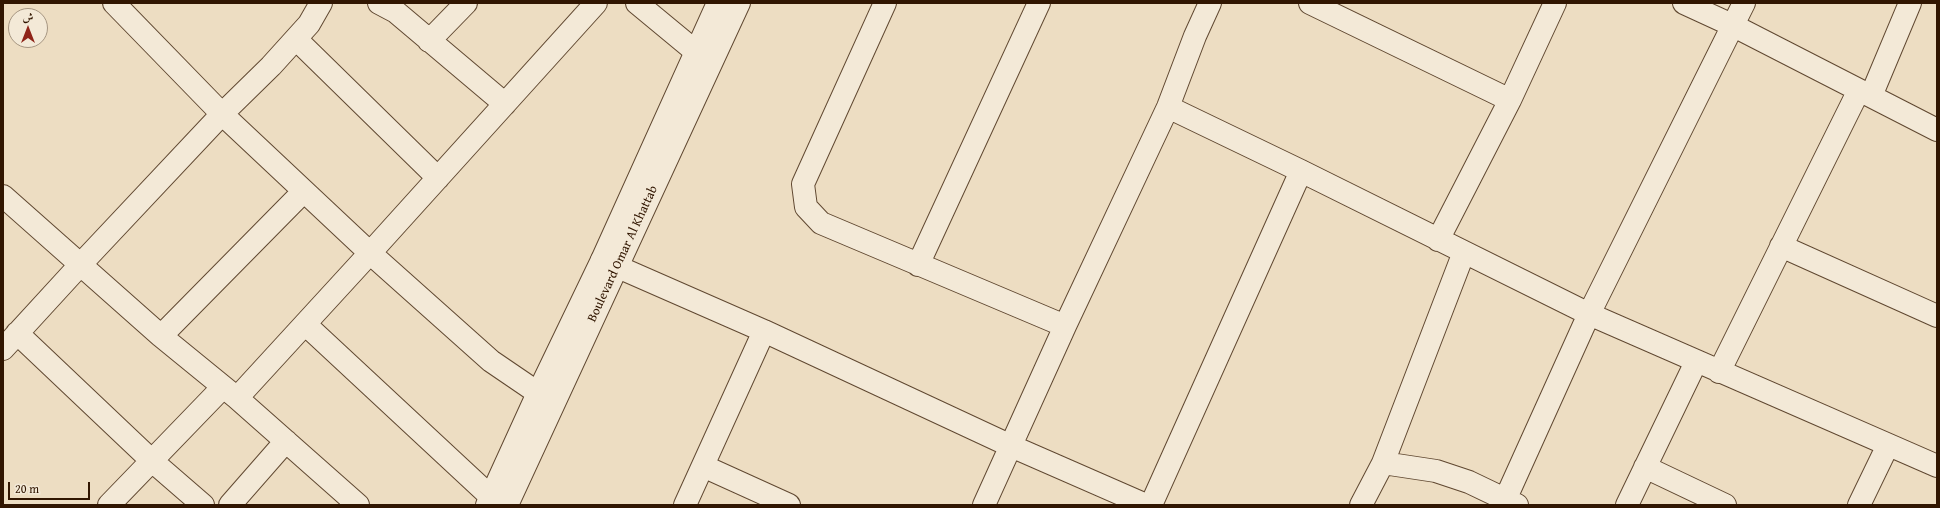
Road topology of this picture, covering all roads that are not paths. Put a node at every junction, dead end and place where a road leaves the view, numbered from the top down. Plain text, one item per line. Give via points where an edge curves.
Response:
1 (114, 3) edge
2 (321, 3) edge
3 (379, 3) edge
4 (466, 3) edge
5 (596, 3) edge
6 (637, 3) edge
7 (718, 3) edge
8 (739, 3) edge
9 (885, 3) edge
10 (1039, 3) edge
11 (1210, 3) edge
12 (1310, 3) edge
13 (1555, 3) edge
14 (1684, 3) edge
15 (1744, 3) edge
16 (1910, 3) edge
17 (1734, 26) junction
18 (296, 39) junction
19 (429, 40) junction
20 (695, 51) junction
21 (1865, 93) junction
22 (1510, 100) junction
23 (505, 104) junction
24 (1168, 107) junction
25 (222, 114) junction
26 (1937, 130) edge
27 (1301, 170) junction
28 (438, 178) junction
29 (304, 190) junction
30 (3, 196) edge
31 (1438, 240) junction
32 (1781, 246) junction
33 (1464, 252) junction
34 (370, 253) junction
35 (609, 264) junction
36 (80, 265) junction
37 (918, 265) junction
38 (1589, 314) junction
39 (1937, 316) edge
40 (305, 324) junction
41 (1065, 326) junction
42 (764, 331) junction
43 (161, 336) junction
44 (10, 341) edge
45 (1696, 362) junction
46 (1719, 372) junction
47 (230, 392) junction
48 (538, 393) junction
49 (286, 441) junction
50 (1888, 445) junction
51 (1011, 446) junction
52 (151, 460) junction
53 (1383, 463) junction
54 (703, 466) junction
55 (1937, 466) edge
56 (1645, 467) junction
57 (495, 502) edge
58 (1511, 502) edge
59 (109, 505) edge
60 (203, 505) edge
61 (230, 505) edge
62 (358, 505) edge
63 (684, 505) edge
64 (789, 505) edge
65 (984, 505) edge
66 (1146, 505) edge
67 (1151, 505) edge
68 (1361, 505) edge
69 (1626, 505) edge
70 (1725, 505) edge
71 (1859, 505) edge

1 - 25 street
2 - 18 street via 309,24
3 - 19 street via 396,12
4 - 19 street
5 - 23 street
6 - 20 street
7 - 20 street, Boulevard Omar Al Khattab
8 - 35 street, Boulevard Omar Al Khattab
9 - 37 street via 802,184 806,207 821,223
10 - 37 street
11 - 24 street
12 - 22 street
13 - 22 street
14 - 17 street
15 - 17 street
16 - 21 street
17 - 21 street
17 - 38 street
18 - 25 street
18 - 28 street
19 - 23 street
20 - 35 street, Boulevard Omar Al Khattab
21 - 26 street
21 - 32 street
22 - 31 street
23 - 28 street
24 - 27 street
24 - 41 street
25 - 29 street
25 - 36 street
27 - 31 street
27 - 67 street
28 - 34 street
29 - 34 street
29 - 43 street
30 - 36 street
31 - 33 street
32 - 39 street
32 - 46 street
33 - 38 street
33 - 53 street
34 - 40 street
34 - 48 street via 491,361
35 - 42 street
35 - 48 street, Boulevard Omar Al Khattab
35 - 57 street, Boulevard Omar Al Khattab
36 - 43 street
36 - 44 street
37 - 41 street
38 - 45 street
38 - 58 street
40 - 47 street
40 - 57 street
41 - 51 street
42 - 51 street
42 - 54 street
43 - 47 street
44 - 52 street
45 - 46 street
45 - 56 street
46 - 50 street
47 - 49 street
47 - 52 street
48 - 57 street, Boulevard Omar Al Khattab
49 - 61 street
49 - 62 street
50 - 55 street
50 - 71 street
51 - 65 street
51 - 66 street
52 - 59 street
52 - 60 street
53 - 58 street via 1436,471 1469,482
53 - 68 street
54 - 63 street
54 - 64 street
56 - 69 street
56 - 70 street

